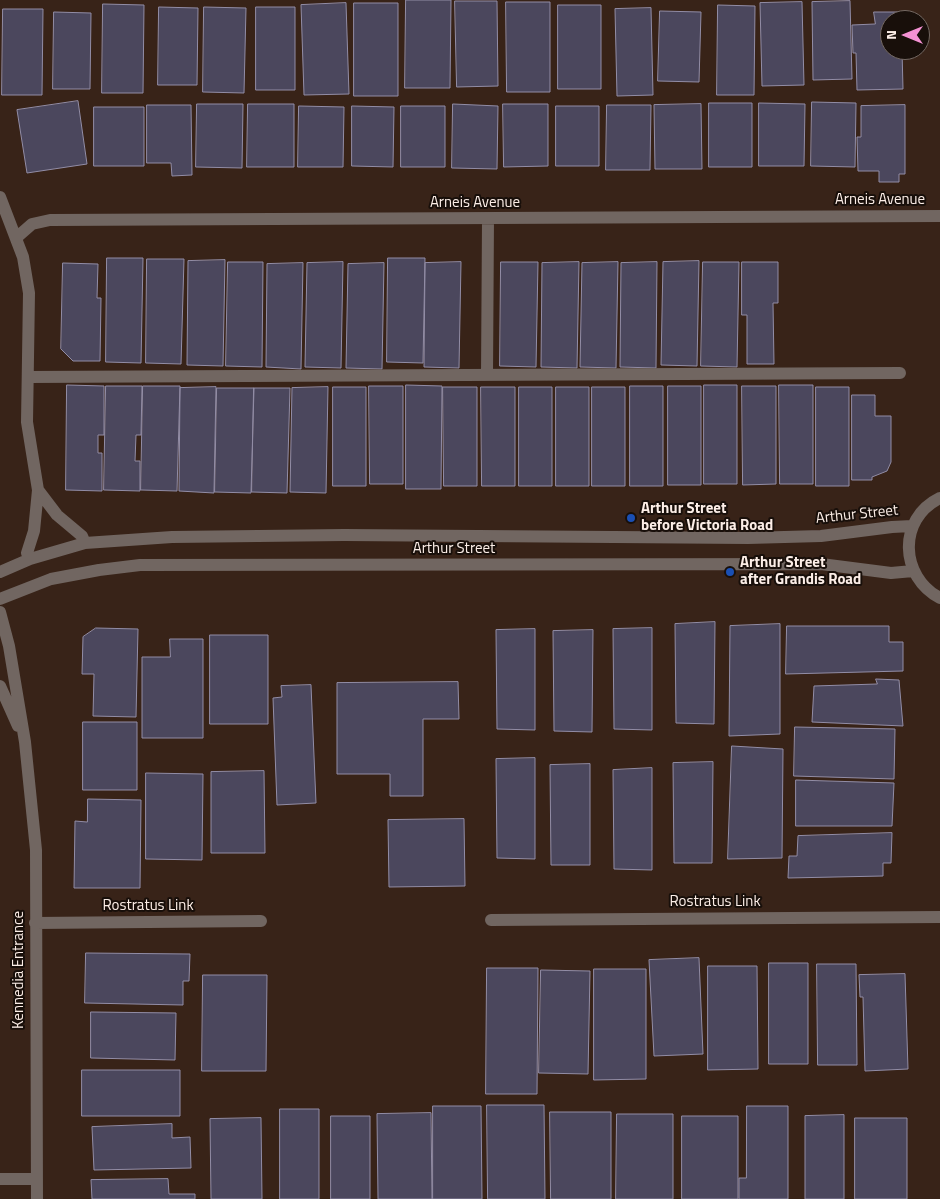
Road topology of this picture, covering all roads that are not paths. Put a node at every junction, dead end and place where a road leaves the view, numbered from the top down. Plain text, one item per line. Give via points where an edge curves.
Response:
1 (0, 197) edge
2 (940, 216) edge
3 (488, 219) junction
4 (16, 238) junction
5 (900, 374) dead end
6 (487, 375) junction
7 (28, 377) junction
8 (38, 490) junction
9 (940, 498) edge
10 (912, 526) junction
11 (85, 543) junction
12 (30, 559) junction
13 (913, 571) junction
14 (0, 572) edge
15 (940, 598) edge
16 (0, 599) edge
17 (0, 612) edge
18 (0, 686) edge
19 (25, 742) junction
20 (940, 917) edge
21 (491, 920) dead end
22 (261, 921) dead end
23 (35, 922) junction
24 (37, 1179) junction
25 (0, 1180) edge
26 (36, 1199) edge

1 - 4 street
2 - 3 street, Arneis Avenue
3 - 4 street, Arneis Avenue via 50,220 32,224
3 - 6 street
4 - 7 street via 29,293
5 - 6 street
6 - 7 street
7 - 8 street via 27,422
8 - 11 street
8 - 12 street via 34,531 27,553
9 - 10 street via 921,513
10 - 11 street, Arthur Street via 820,536 748,538 344,535 172,537
10 - 13 street via 908,541
11 - 12 street, Arthur Street
12 - 14 street, Arthur Street
13 - 15 street via 920,583
13 - 16 street, Arthur Street via 891,573 822,564 140,565 51,579
17 - 19 street, Kennedia Entrance
18 - 19 street, Kennedia Entrance
19 - 23 street, Kennedia Entrance via 36,850
20 - 21 street, Rostratus Link
22 - 23 street, Rostratus Link
23 - 24 street, Kennedia Entrance
24 - 25 street
24 - 26 street, Kennedia Entrance

